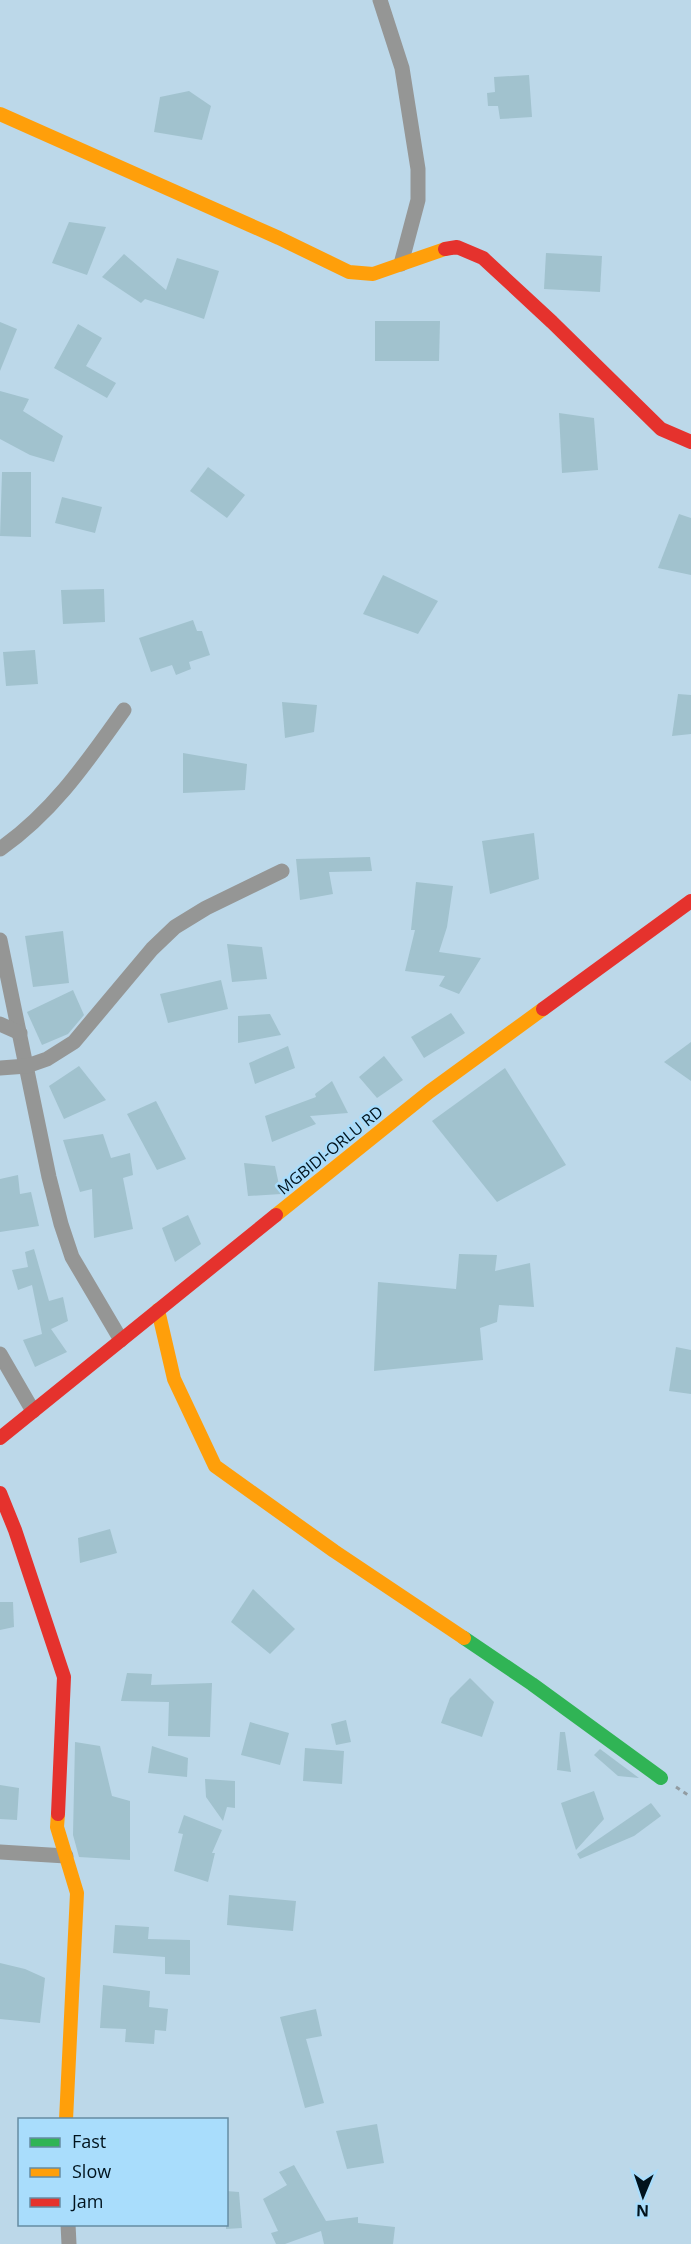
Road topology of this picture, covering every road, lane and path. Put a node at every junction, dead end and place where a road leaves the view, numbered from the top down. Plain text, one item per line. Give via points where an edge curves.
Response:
1 (380, 0) edge
2 (0, 114) edge
3 (400, 264) junction
4 (691, 442) edge
5 (124, 710) dead end
6 (0, 849) edge
7 (282, 871) dead end
8 (691, 901) edge
9 (0, 940) edge
10 (0, 1024) edge
11 (21, 1033) junction
12 (27, 1065) junction
13 (0, 1068) edge
14 (158, 1310) junction
15 (121, 1340) junction
16 (0, 1354) edge
17 (33, 1411) junction
18 (0, 1438) edge
19 (0, 1493) edge
20 (662, 1778) dead end
21 (0, 1852) edge
22 (66, 1856) junction
23 (66, 2118) edge
24 (68, 2226) edge
25 (69, 2244) edge

1 - 3 street via 402,68 418,169 418,200
2 - 3 street via 349,272 373,274
3 - 4 street via 457,247 483,258 661,429
5 - 6 street via 68,787
7 - 12 street via 175,927 74,1042 47,1059
8 - 14 street, MGBIDI-ORLU RD via 429,1092
9 - 11 street
10 - 11 street
11 - 12 street
12 - 13 street
12 - 15 street via 49,1177 72,1257
14 - 15 street, MGBIDI-ORLU RD
14 - 20 street via 174,1379 215,1466
15 - 17 street, MGBIDI-ORLU RD
16 - 17 street
17 - 18 street, MGBIDI-ORLU RD
19 - 22 street via 64,1677 57,1827
21 - 22 street
22 - 23 street via 77,1893
24 - 25 street

